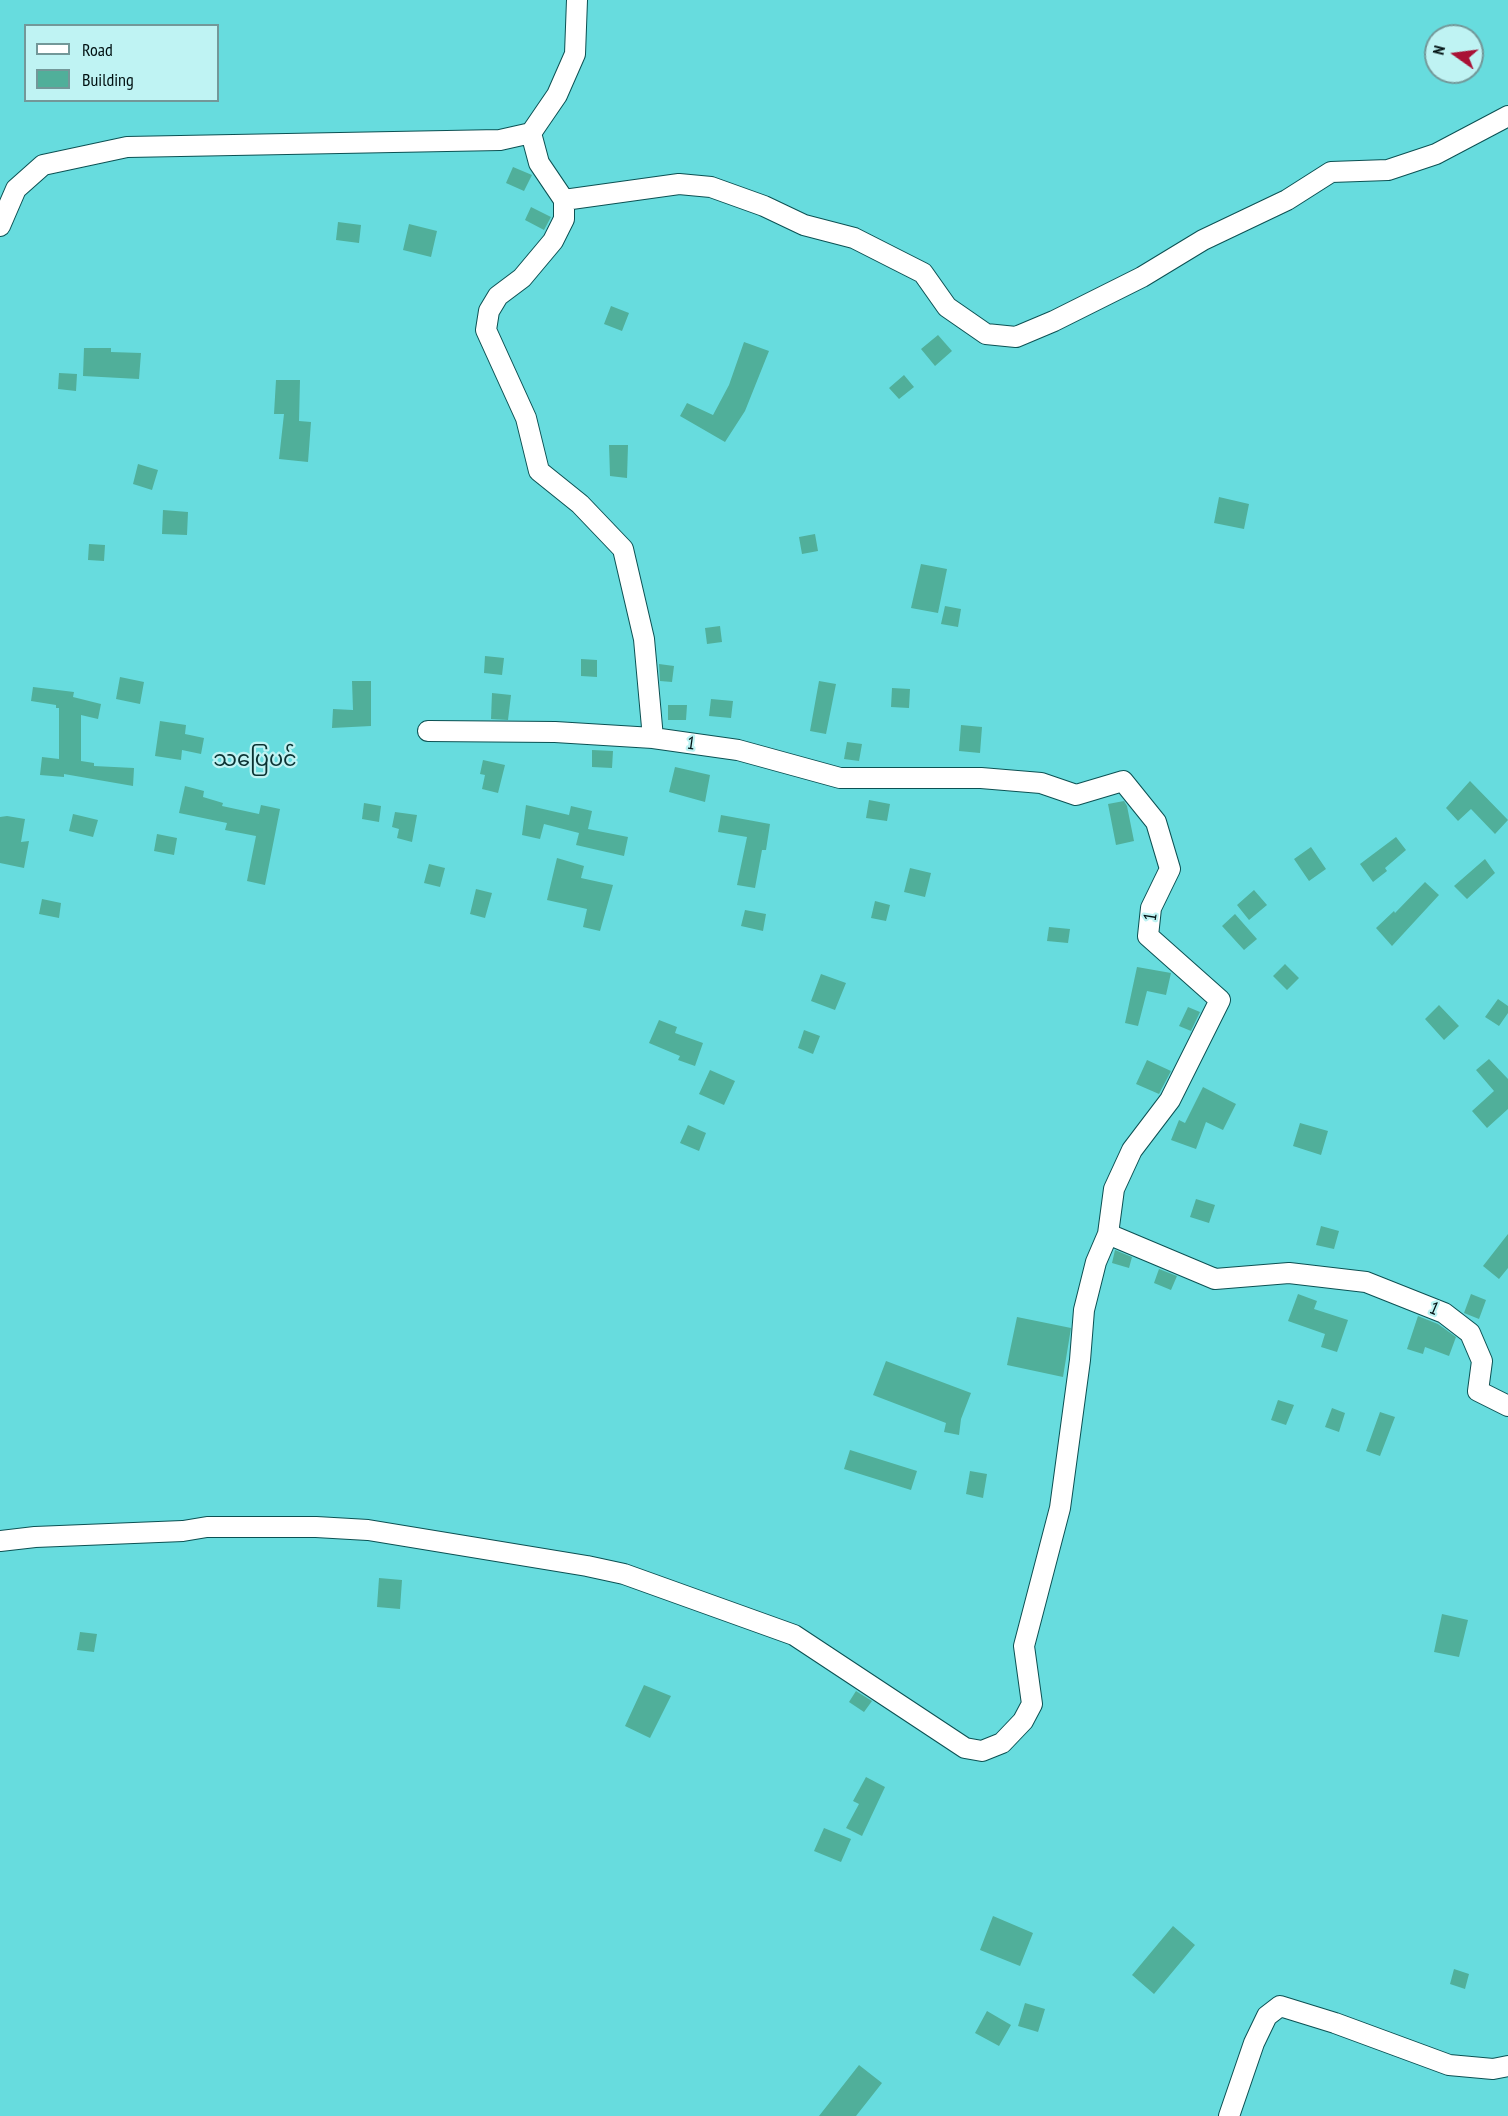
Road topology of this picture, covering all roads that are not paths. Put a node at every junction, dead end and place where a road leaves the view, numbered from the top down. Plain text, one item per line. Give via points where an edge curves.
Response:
1 (577, 0) edge
2 (1508, 116) edge
3 (531, 133) junction
4 (564, 200) junction
5 (0, 226) edge
6 (428, 731) dead end
7 (653, 738) junction
8 (1108, 1234) junction
9 (1508, 1406) edge
10 (0, 1541) edge
11 (1508, 2066) edge
12 (1229, 2116) edge

1 - 3 street via 574,54 557,95
2 - 4 street via 1436,154 1388,170 1331,172 1287,200 1203,240 1142,277 1016,337 986,334 947,308 922,273 854,238 804,225 711,187 679,184
3 - 4 street via 539,164
3 - 5 street via 500,140 127,147 43,165 16,189
4 - 7 street via 564,219 554,241 522,278 498,296 489,311 486,330 526,418 539,471 580,504 623,549 644,639
6 - 7 street, 1
7 - 8 street, 1 via 738,750 840,778 981,778 1041,783 1076,795 1123,781 1156,822 1170,869 1151,908 1148,936 1220,999 1170,1100 1132,1150 1114,1189
8 - 9 street, 1 via 1215,1279 1290,1273 1366,1282 1444,1313 1470,1333 1482,1361 1478,1391
8 - 10 street via 1096,1262 1084,1310 1060,1508 1024,1646 1032,1704 1023,1721 1002,1743 982,1751 965,1748 794,1635 624,1574 587,1566 368,1530 316,1527 207,1527
11 - 12 street via 1493,2069 1449,2065 1335,2022 1280,2006 1268,2016 1254,2043

